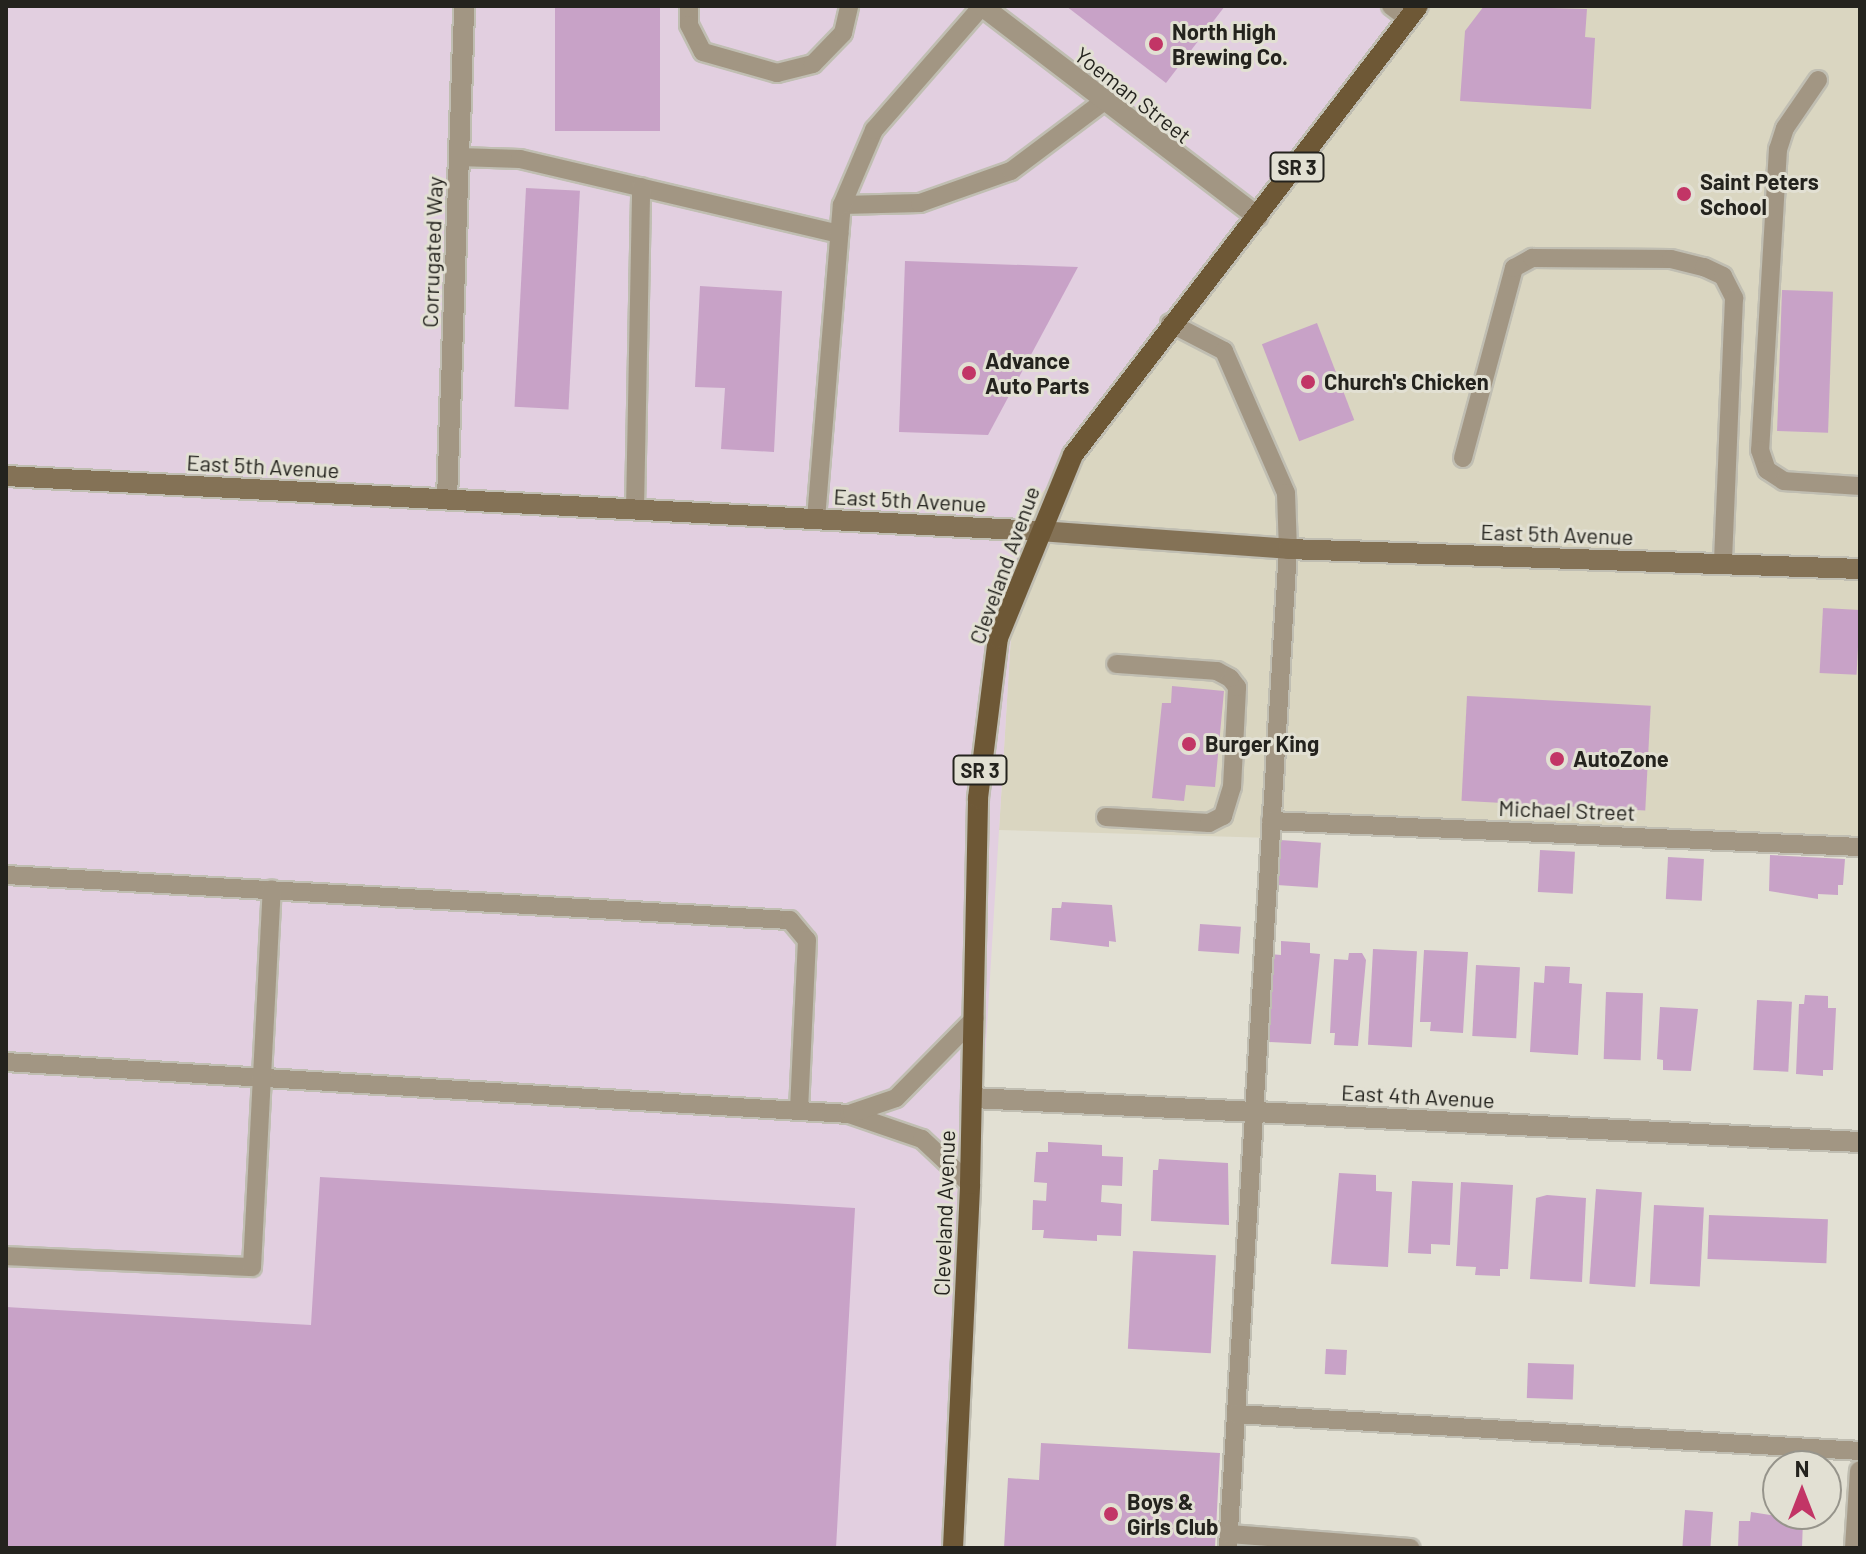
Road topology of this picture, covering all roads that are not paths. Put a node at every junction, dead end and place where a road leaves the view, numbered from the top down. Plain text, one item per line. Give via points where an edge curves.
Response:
1 (464, 6) edge
2 (689, 6) edge
3 (849, 6) edge
4 (982, 6) edge
5 (1391, 6) edge
6 (1413, 13) edge
7 (1818, 80) dead end
8 (1103, 102) junction
9 (459, 157) junction
10 (641, 187) junction
11 (842, 205) junction
12 (1258, 217) junction
13 (839, 234) junction
14 (1170, 323) junction
15 (1463, 458) dead end
16 (6, 476) edge
17 (1860, 486) edge
18 (447, 499) junction
19 (635, 509) junction
20 (816, 519) junction
21 (1039, 531) junction
22 (1288, 549) junction
23 (1723, 563) junction
24 (1860, 569) edge
25 (1116, 664) dead end
26 (1106, 817) dead end
27 (1271, 821) junction
28 (1860, 847) edge
29 (6, 875) edge
30 (272, 890) junction
31 (975, 1018) junction
32 (6, 1062) edge
33 (262, 1078) junction
34 (973, 1098) junction
35 (799, 1111) junction
36 (1254, 1111) junction
37 (849, 1114) junction
38 (1860, 1142) edge
39 (970, 1184) junction
40 (6, 1256) edge
41 (1236, 1414) junction
42 (1860, 1451) edge
43 (1860, 1471) edge
44 (1229, 1541) edge
45 (953, 1548) edge
46 (1410, 1548) edge
47 (1855, 1548) edge

1 - 9 street, Corrugated Way
2 - 3 lane via 689,25 703,52 777,73 813,64 843,33
4 - 8 street, Yoeman Street
4 - 11 lane via 874,130
5 - 6 lane
6 - 12 main road, Cleveland Avenue / SR 3
7 - 17 lane via 1778,149 1760,450 1767,470 1784,481
8 - 11 lane via 1011,171 920,203
8 - 12 street, Yoeman Street
9 - 10 lane via 520,159
9 - 18 street, Corrugated Way
10 - 13 lane
10 - 19 lane
11 - 13 lane
12 - 14 main road, Cleveland Avenue / SR 3
13 - 20 lane
14 - 21 main road, Cleveland Avenue / SR 3 via 1073,455
14 - 22 lane via 1224,351 1286,493
15 - 23 lane via 1514,268 1532,258 1671,259 1704,267 1723,276 1734,298
16 - 18 main road, East 5th Avenue
18 - 19 main road, East 5th Avenue
19 - 20 main road, East 5th Avenue
20 - 21 main road, East 5th Avenue
21 - 22 main road, East 5th Avenue
21 - 31 main road, Cleveland Avenue / SR 3 via 998,638 988,695 978,798
22 - 23 main road, East 5th Avenue
22 - 27 lane
23 - 24 main road, East 5th Avenue
25 - 26 lane via 1217,671 1230,678 1237,687 1232,787 1223,816 1209,823
27 - 28 lane, Michael Street
27 - 36 lane
29 - 30 lane
30 - 33 lane
30 - 35 lane via 790,920 807,940
31 - 34 main road, Cleveland Avenue / SR 3
31 - 37 lane via 896,1098
32 - 33 lane
33 - 35 lane
33 - 40 lane via 252,1267
34 - 36 street, East 4th Avenue
34 - 39 main road, Cleveland Avenue / SR 3
35 - 37 lane
36 - 38 street, East 4th Avenue
36 - 41 lane
37 - 39 lane via 922,1139
39 - 45 main road, Cleveland Avenue / SR 3
41 - 42 lane
41 - 44 lane
43 - 47 street
44 - 46 lane

